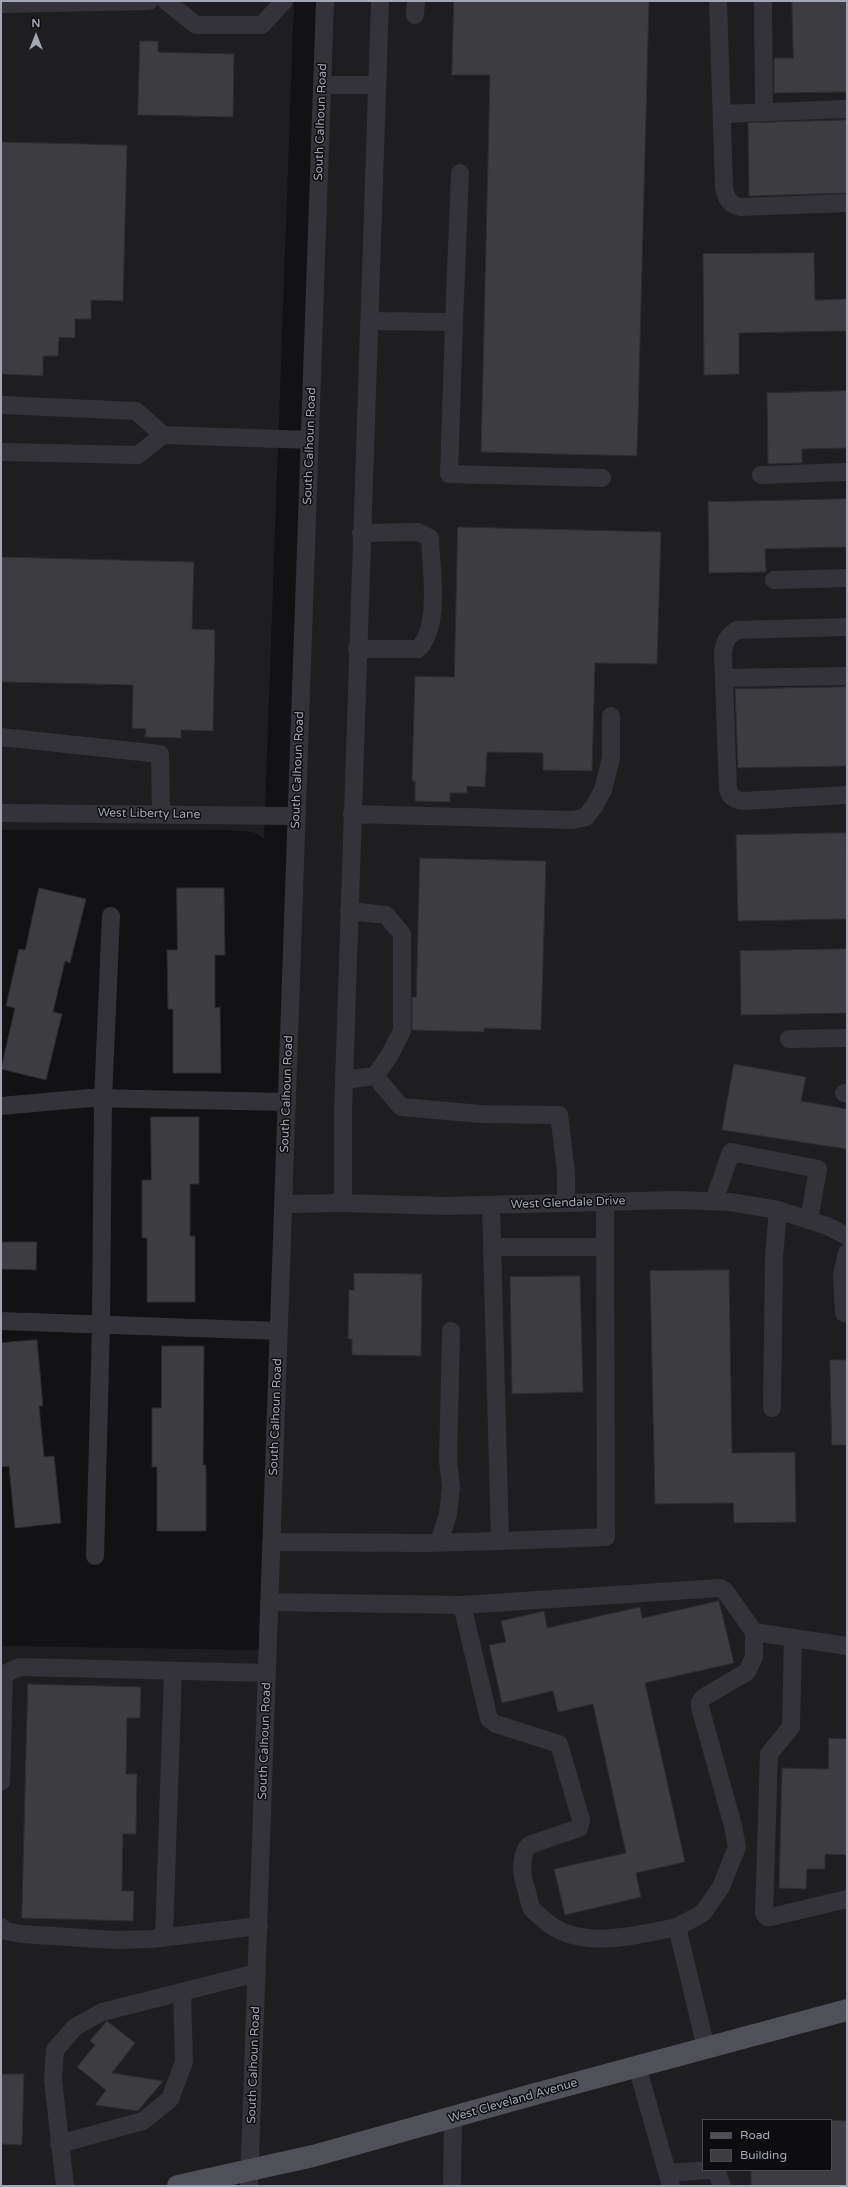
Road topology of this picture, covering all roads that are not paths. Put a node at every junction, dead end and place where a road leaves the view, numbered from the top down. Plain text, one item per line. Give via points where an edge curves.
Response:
1 (149, 1) edge
2 (166, 1) edge
3 (284, 1) edge
4 (324, 1) edge
5 (380, 1) edge
6 (718, 1) edge
7 (763, 1) edge
8 (1, 4) edge
9 (322, 85) junction
10 (377, 85) junction
11 (847, 109) edge
12 (764, 112) junction
13 (722, 114) junction
14 (460, 173) dead end
15 (847, 203) edge
16 (370, 321) junction
17 (454, 322) junction
18 (1, 405) edge
19 (163, 435) junction
20 (310, 440) junction
21 (1, 452) edge
22 (847, 472) edge
23 (761, 475) dead end
24 (602, 478) dead end
25 (361, 533) junction
26 (847, 578) edge
27 (774, 580) dead end
28 (847, 627) edge
29 (357, 649) junction
30 (847, 676) edge
31 (724, 678) junction
32 (611, 716) dead end
33 (1, 737) edge
34 (847, 795) edge
35 (1, 809) edge
36 (161, 814) junction
37 (352, 814) junction
38 (297, 816) junction
39 (349, 911) junction
40 (111, 916) dead end
41 (847, 1038) edge
42 (789, 1039) dead end
43 (375, 1076) junction
44 (344, 1080) junction
45 (103, 1099) junction
46 (287, 1102) junction
47 (1, 1106) edge
48 (714, 1201) junction
49 (605, 1202) junction
50 (343, 1203) junction
51 (566, 1203) junction
52 (283, 1204) junction
53 (491, 1205) junction
54 (778, 1210) junction
55 (809, 1220) junction
56 (847, 1236) edge
57 (492, 1247) junction
58 (605, 1247) junction
59 (847, 1253) edge
60 (847, 1313) edge
61 (1, 1321) edge
62 (101, 1325) junction
63 (279, 1331) junction
64 (451, 1331) dead end
65 (772, 1408) dead end
66 (500, 1541) junction
67 (271, 1542) junction
68 (438, 1543) junction
69 (94, 1556) dead end
70 (269, 1602) junction
71 (462, 1605) junction
72 (754, 1632) junction
73 (793, 1638) junction
74 (847, 1646) edge
75 (173, 1670) junction
76 (267, 1672) junction
77 (1, 1782) edge
78 (847, 1899) edge
79 (259, 1926) junction
80 (1, 1927) edge
81 (677, 1927) junction
82 (164, 1937) junction
83 (257, 1973) junction
84 (182, 1992) junction
85 (847, 2010) edge
86 (706, 2048) junction
87 (637, 2066) junction
88 (453, 2118) junction
89 (59, 2144) junction
90 (704, 2171) edge
91 (712, 2171) edge
92 (249, 2178) edge
93 (669, 2180) edge
94 (65, 2186) edge
95 (178, 2186) edge
96 (452, 2186) edge
97 (722, 2186) edge

1 - 8 street
2 - 3 street via 196,25 262,26
4 - 9 street, South Calhoun Road
5 - 10 street
6 - 13 street
7 - 12 street
9 - 10 street
9 - 20 street, South Calhoun Road
10 - 16 street
11 - 12 street
12 - 13 street
13 - 15 street via 724,188 726,198 734,206
14 - 17 street
16 - 17 street
16 - 25 street
17 - 24 street via 449,474
18 - 19 street via 136,411
19 - 20 street
19 - 21 street via 138,455
20 - 38 street, South Calhoun Road
22 - 23 street
25 - 29 street
25 - 29 street via 418,532 430,538 432,611 426,642 418,649
26 - 27 street
28 - 31 street via 737,630 729,635 724,643
29 - 37 street
30 - 31 street
31 - 34 street via 730,796 743,801
32 - 37 street via 611,758 603,790 586,817 573,820
33 - 36 street via 160,754
35 - 36 street, West Liberty Lane
36 - 38 street, West Liberty Lane
37 - 39 street
38 - 46 street, South Calhoun Road
39 - 43 street via 386,915 402,934 402,1031
39 - 44 street
40 - 45 street
41 - 42 street
43 - 44 street
43 - 51 street via 401,1107 480,1114 558,1115 565,1165
44 - 50 street
45 - 46 street
45 - 47 street
45 - 62 street
46 - 52 street, South Calhoun Road
48 - 49 street, West Glendale Drive
48 - 54 street, West Glendale Drive
48 - 55 street via 731,1152 818,1169
49 - 51 street, West Glendale Drive
49 - 58 street
50 - 52 street, West Glendale Drive
50 - 53 street, West Glendale Drive
51 - 53 street, West Glendale Drive
52 - 63 street, South Calhoun Road
53 - 57 street
54 - 55 street, West Glendale Drive
54 - 65 street via 774,1258
55 - 56 street, West Glendale Drive
57 - 58 street
57 - 66 street
58 - 66 street via 606,1537
59 - 60 street via 842,1275 844,1313
61 - 62 street
62 - 63 street
62 - 69 street
63 - 67 street, South Calhoun Road
64 - 68 street via 448,1460 451,1486 448,1514
66 - 68 street
67 - 68 street
67 - 70 street, South Calhoun Road
70 - 71 street
70 - 76 street, South Calhoun Road
71 - 72 street via 720,1588 730,1595
71 - 81 street via 489,1719 496,1724 558,1744 581,1820 579,1828 529,1845 525,1850 524,1882 532,1909 554,1929 583,1937 628,1937
72 - 73 street
72 - 81 street via 754,1657 747,1672 704,1697 700,1702 737,1847 721,1887 703,1914
73 - 74 street
73 - 78 street via 791,1727 768,1754 764,1913 771,1917
75 - 76 street
75 - 77 street via 20,1667 4,1674
75 - 82 street
76 - 79 street, South Calhoun Road
79 - 82 street
79 - 83 street, South Calhoun Road
80 - 82 street via 6,1931 22,1934 116,1940
81 - 86 street
83 - 84 street
83 - 92 street, South Calhoun Road
84 - 89 street via 184,2062 170,2099 143,2122
84 - 89 street via 102,2012 75,2026 55,2050 53,2080
85 - 86 main road, West Cleveland Avenue
86 - 87 main road, West Cleveland Avenue
87 - 88 main road, West Cleveland Avenue
87 - 93 street
88 - 92 main road, West Cleveland Avenue via 313,2156
88 - 96 street
89 - 94 street
90 - 93 street
91 - 97 street via 717,2172
92 - 95 main road, West Cleveland Avenue

